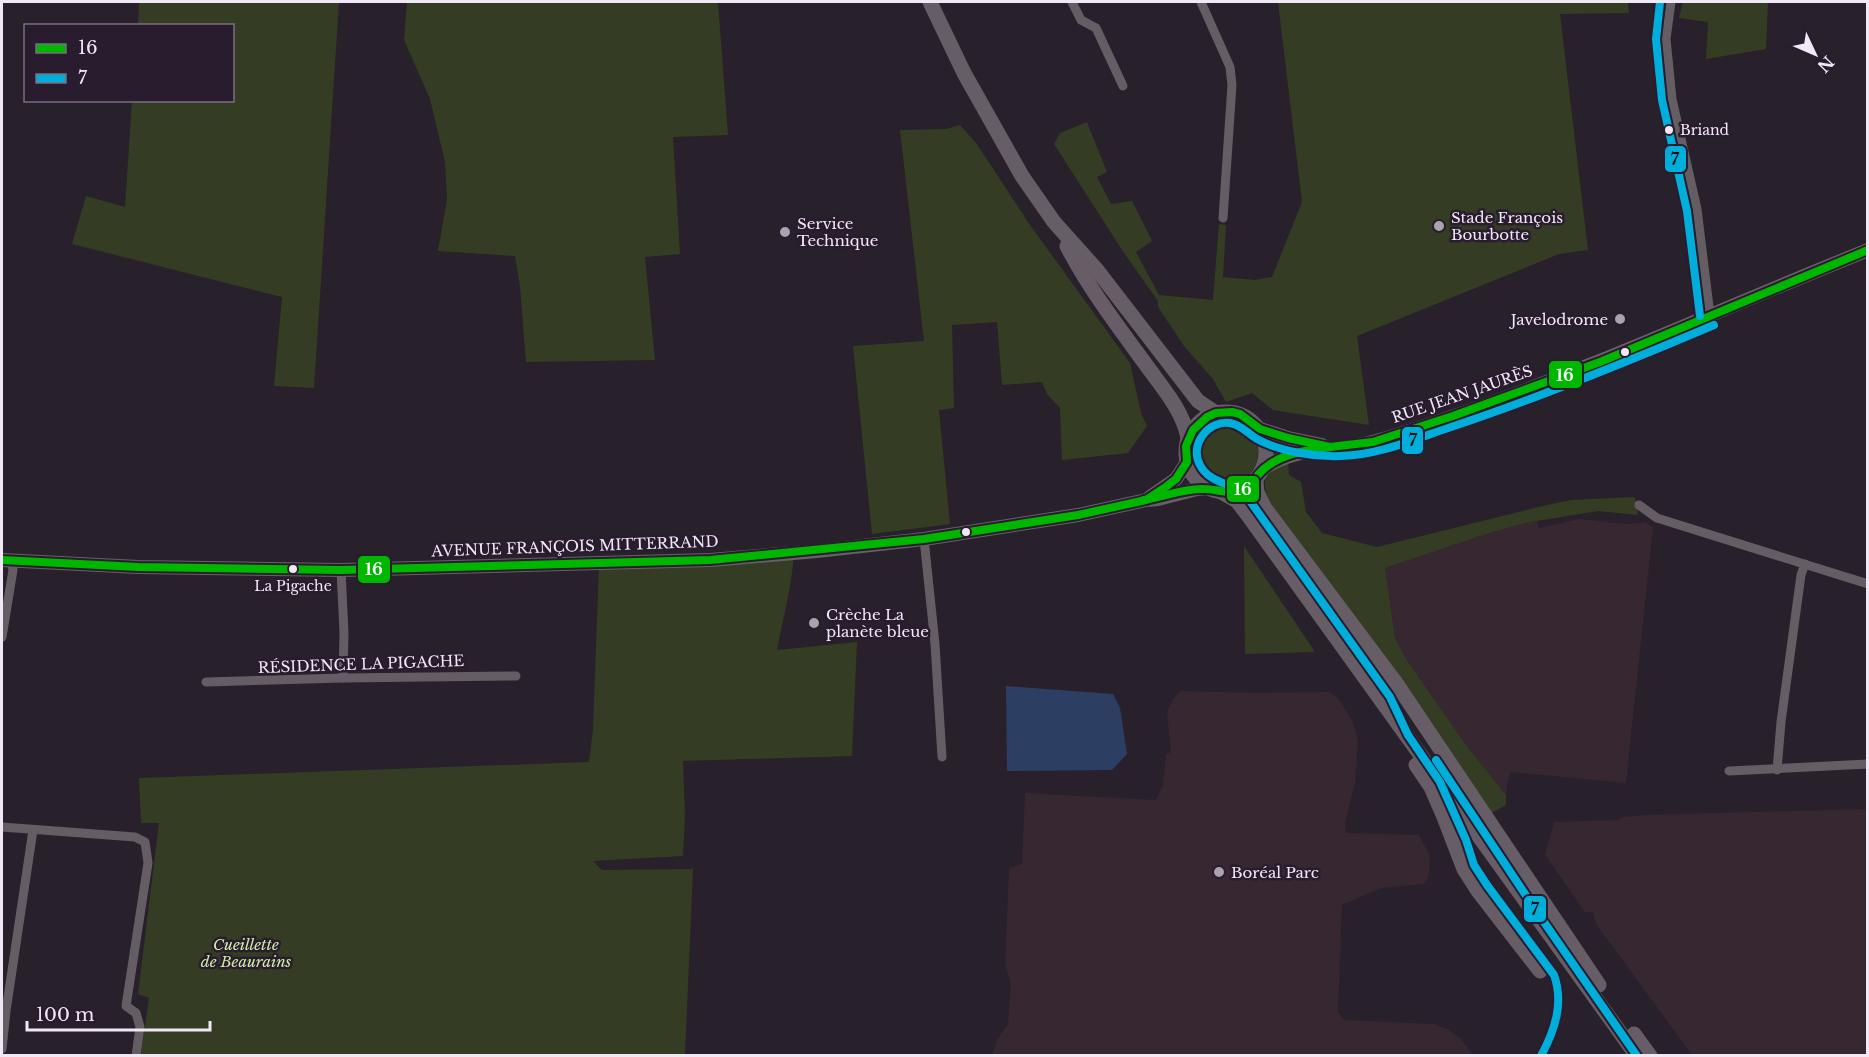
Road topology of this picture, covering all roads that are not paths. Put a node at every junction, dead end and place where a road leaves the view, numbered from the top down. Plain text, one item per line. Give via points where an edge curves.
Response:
1 (930, 2) edge
2 (1072, 2) edge
3 (1202, 2) edge
4 (1671, 2) edge
5 (1123, 86) dead end
6 (1223, 218) dead end
7 (1054, 222) junction
8 (1868, 250) edge
9 (1710, 315) junction
10 (1216, 413) junction
11 (1260, 429) junction
12 (1188, 438) junction
13 (1330, 447) junction
14 (1187, 462) junction
15 (1260, 474) junction
16 (1215, 491) junction
17 (1146, 500) junction
18 (1639, 505) dead end
19 (924, 539) junction
20 (6, 560) edge
21 (1805, 564) junction
22 (341, 570) junction
23 (1868, 584) edge
24 (2, 638) edge
25 (516, 676) dead end
26 (343, 678) junction
27 (207, 682) dead end
28 (1381, 702) junction
29 (942, 757) dead end
30 (1868, 764) edge
31 (1777, 770) junction
32 (1729, 771) dead end
33 (2, 827) edge
34 (33, 830) junction
35 (1539, 971) dead end
36 (2, 1049) edge
37 (136, 1056) edge
38 (1637, 1056) edge
39 (1650, 1056) edge

1 - 7 main road via 993,126
2 - 5 street via 1081,20 1096,28
3 - 6 street via 1230,67 1232,85
4 - 9 street via 1666,39 1672,99 1697,209
7 - 10 main road via 1097,270 1198,401
7 - 12 main road via 1075,261 1176,407
8 - 9 main road, RUE JEAN JAURÈS
9 - 13 main road, RUE JEAN JAURÈS via 1600,362 1453,417 1373,442
10 - 11 main road via 1240,414
10 - 12 main road via 1199,423
11 - 13 main road
11 - 15 main road via 1267,452
12 - 14 main road
13 - 15 main road via 1281,458
14 - 16 main road via 1192,475
14 - 17 main road via 1176,479
15 - 16 main road via 1240,491
15 - 39 main road via 1257,492 1264,507 1396,683
16 - 17 main road, AVENUE FRANÇOIS MITTERRAND via 1197,489
16 - 28 main road via 1237,501
17 - 19 main road, AVENUE FRANÇOIS MITTERRAND via 1078,515
18 - 21 street via 1657,518
19 - 22 main road, AVENUE FRANÇOIS MITTERRAND via 710,560
19 - 29 street
20 - 22 main road, AVENUE FRANÇOIS MITTERRAND via 138,567
20 - 24 street via 13,570
21 - 23 street
21 - 31 street
22 - 26 street
25 - 26 street, RÉSIDENCE LA PIGACHE
26 - 27 street, RÉSIDENCE LA PIGACHE
28 - 35 main road via 1399,740 1431,787 1464,869
28 - 38 main road
30 - 31 street
31 - 32 street
33 - 34 street
34 - 36 street
34 - 37 street via 135,837 145,842 148,863 126,1006 136,1013 140,1027

